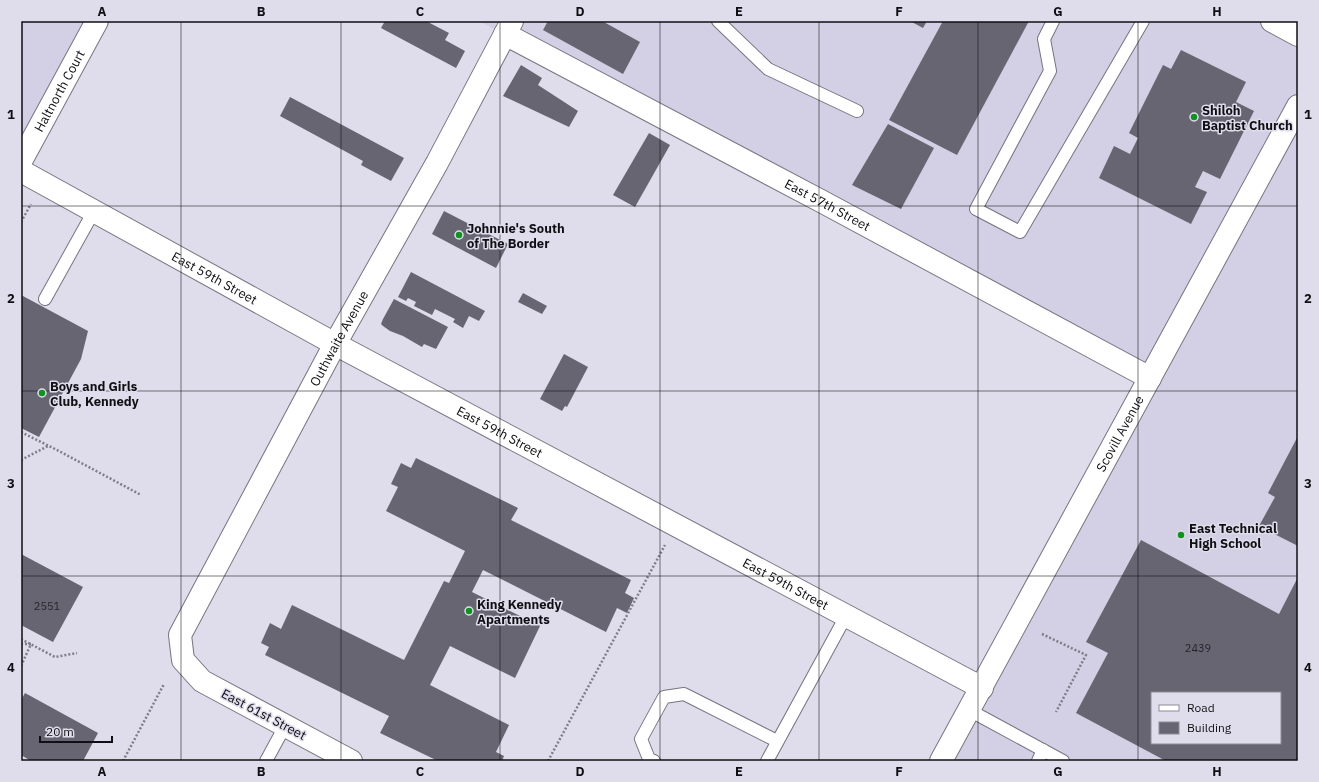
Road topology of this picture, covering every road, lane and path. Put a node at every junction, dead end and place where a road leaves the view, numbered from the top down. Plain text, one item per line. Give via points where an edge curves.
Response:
1 (97, 21) edge
2 (718, 21) edge
3 (1053, 21) edge
4 (1143, 21) edge
5 (1272, 21) edge
6 (508, 28) edge
7 (1298, 35) edge
8 (1298, 106) edge
9 (857, 111) dead end
10 (21, 161) edge
11 (21, 170) edge
12 (31, 204) dead end
13 (94, 211) junction
14 (21, 222) edge
15 (45, 299) dead end
16 (335, 344) junction
17 (1150, 378) junction
18 (21, 432) edge
19 (49, 446) junction
20 (21, 460) edge
21 (141, 495) dead end
22 (665, 545) dead end
23 (846, 616) junction
24 (1042, 634) dead end
25 (21, 639) edge
26 (21, 644) edge
27 (31, 644) junction
28 (77, 653) dead end
29 (183, 660) joint
30 (21, 666) edge
31 (164, 684) dead end
32 (982, 688) junction
33 (970, 710) junction
34 (1056, 712) dead end
35 (285, 726) junction
36 (777, 741) junction
37 (1040, 756) edge
38 (123, 761) edge
39 (266, 761) edge
40 (351, 761) edge
41 (548, 761) edge
42 (654, 761) edge
43 (767, 761) edge
44 (941, 761) edge
45 (1063, 761) edge

1 - 10 street, Haltnorth Court
2 - 9 lane via 768,69
3 - 4 lane via 1044,39 1050,71 976,209 1020,232
5 - 7 street
6 - 16 street, Outhwaite Avenue via 437,163
6 - 17 street, East 57th Street via 814,198
8 - 17 street, Scovill Avenue
11 - 13 street, East 59th Street
12 - 14 path
13 - 15 lane
13 - 16 street, East 59th Street
16 - 23 street, East 59th Street
16 - 29 street, Outhwaite Avenue via 180,635
17 - 32 street, Scovill Avenue
18 - 19 path
19 - 20 path
19 - 21 path
22 - 41 path
23 - 32 street, East 59th Street
23 - 36 lane
24 - 34 path via 1086,655
25 - 27 path
26 - 27 path
27 - 28 path via 55,657
27 - 30 path
29 - 35 street, East 61st Street via 202,681
31 - 38 path
32 - 33 street, Scovill Avenue
33 - 37 lane
33 - 44 street, Scovill Avenue
35 - 39 lane
35 - 40 street, East 61st Street
36 - 42 lane via 684,694 664,697 641,739 649,759
36 - 43 lane
37 - 45 lane

